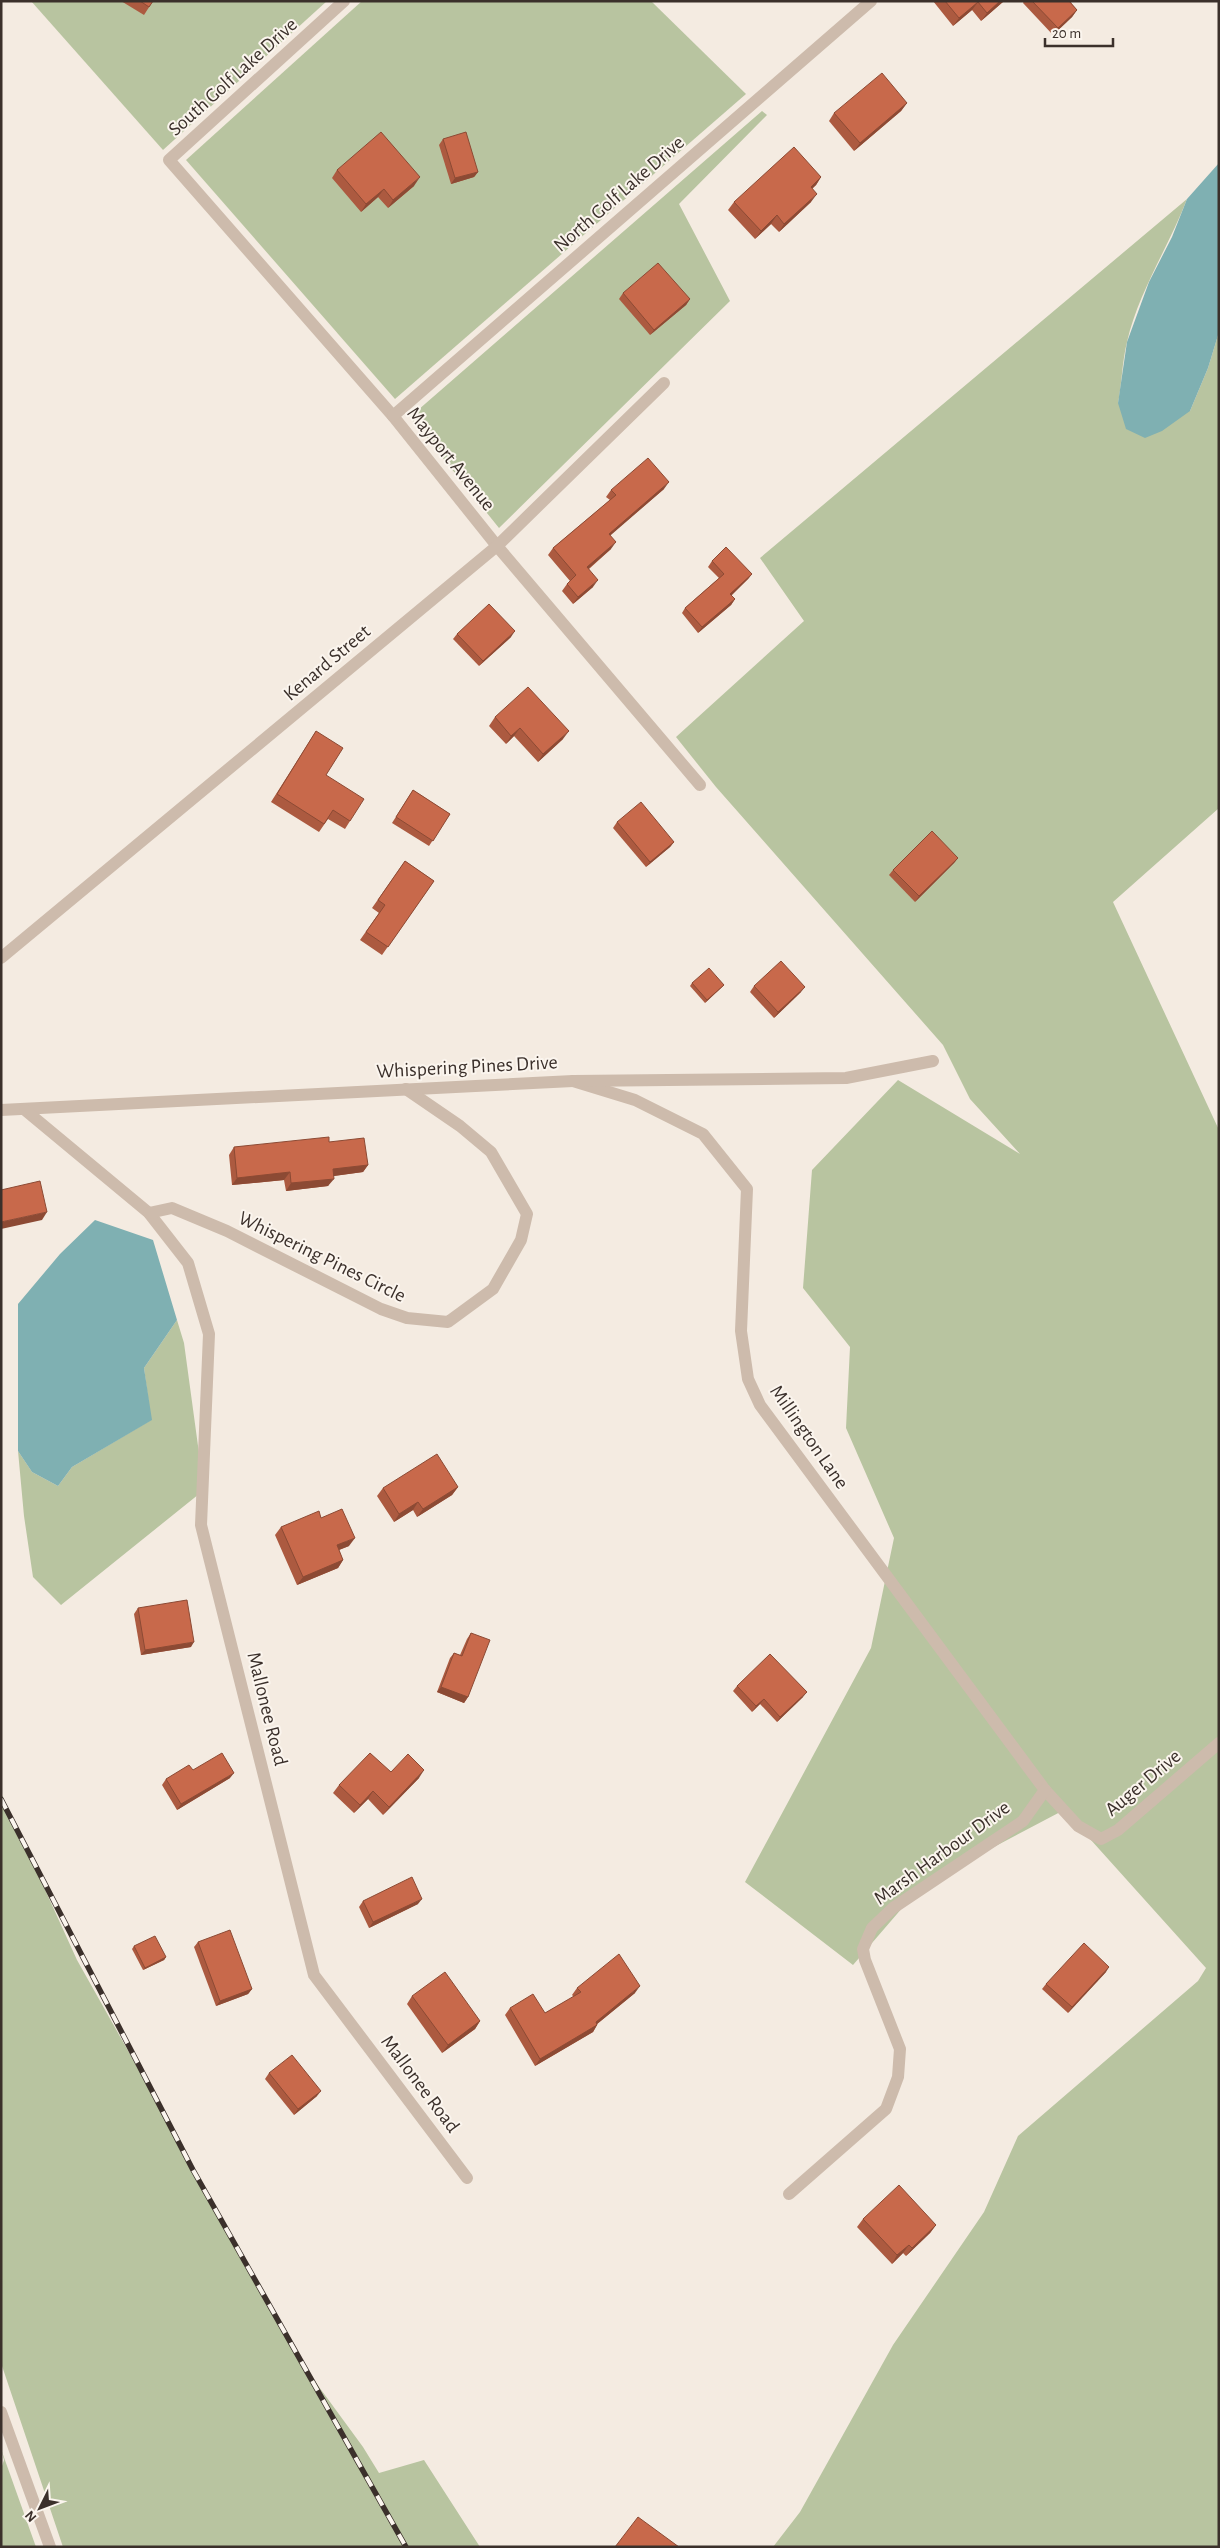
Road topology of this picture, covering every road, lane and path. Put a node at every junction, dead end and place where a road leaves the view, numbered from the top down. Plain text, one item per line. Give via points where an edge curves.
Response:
1 (344, 1) edge
2 (871, 1) edge
3 (169, 160) joint
4 (664, 383) dead end
5 (393, 416) junction
6 (497, 546) junction
7 (700, 785) dead end
8 (1, 958) edge
9 (933, 1061) dead end
10 (573, 1081) junction
11 (406, 1089) junction
12 (1, 1110) edge
13 (25, 1110) junction
14 (149, 1213) junction
15 (1219, 1744) edge
16 (1045, 1790) junction
17 (467, 2178) dead end
18 (789, 2194) dead end
19 (1, 2412) edge
20 (50, 2547) edge

1 - 3 street, South Golf Lake Drive
2 - 5 street, North Golf Lake Drive
3 - 5 street, Mayport Avenue
4 - 6 street, Kenard Street
5 - 6 street, Mayport Avenue
6 - 7 street, Mayport Avenue
6 - 8 street, Kenard Street
9 - 10 street, Whispering Pines Drive via 846,1078
10 - 11 street, Whispering Pines Drive
10 - 16 street, Millington Lane via 635,1100 703,1134 747,1189 741,1331 748,1379 760,1405
11 - 13 street, Whispering Pines Drive
11 - 14 street, Whispering Pines Circle via 491,1152 528,1214 521,1240 493,1289 448,1322 408,1318 381,1309 227,1231 172,1208
12 - 13 street, Whispering Pines Drive
13 - 14 street
14 - 17 street, Mallonee Road via 188,1263 210,1334 201,1524 314,1975
15 - 16 street, Auger Drive via 1118,1830 1101,1839 1078,1826
16 - 18 street, Marsh Harbour Drive via 1024,1821 893,1908 872,1928 863,1948 865,1960 900,2049 898,2077 886,2109
19 - 20 street

